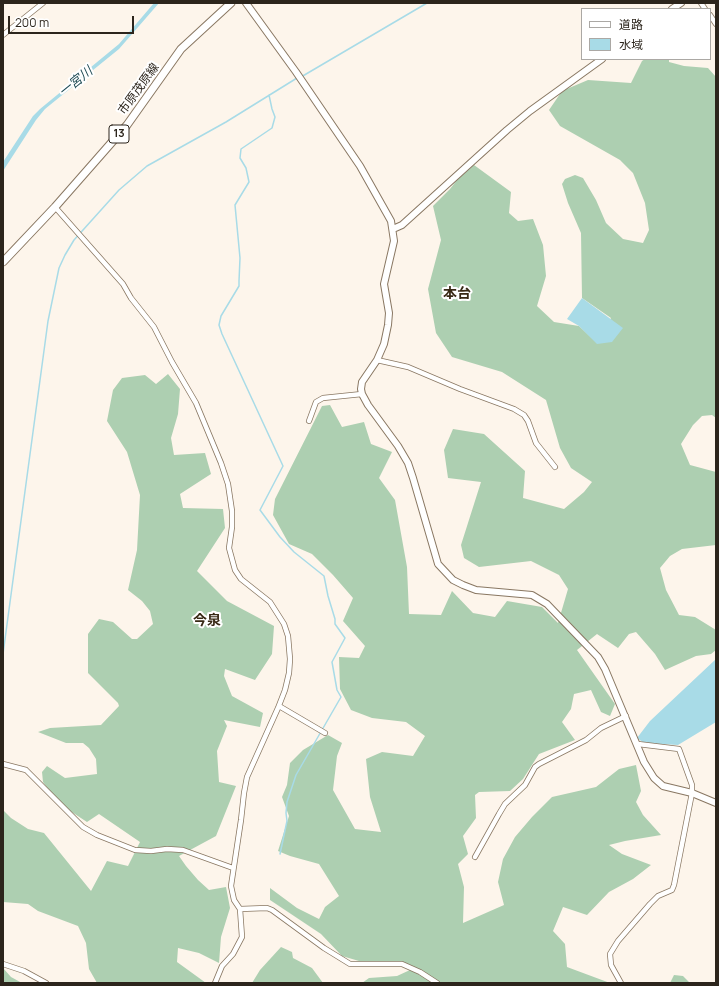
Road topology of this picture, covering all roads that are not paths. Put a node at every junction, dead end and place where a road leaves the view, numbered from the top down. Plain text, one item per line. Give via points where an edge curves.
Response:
1 (43, 3) edge
2 (231, 3) edge
3 (246, 3) edge
4 (3, 35) edge
5 (601, 60) edge
6 (55, 207) junction
7 (393, 229) junction
8 (3, 262) edge
9 (377, 360) junction
10 (362, 394) junction
11 (309, 421) dead end
12 (555, 467) dead end
13 (279, 706) junction
14 (626, 716) junction
15 (325, 733) dead end
16 (638, 744) junction
17 (3, 764) edge
18 (692, 793) junction
19 (716, 803) edge
20 (475, 857) dead end
21 (233, 868) junction
22 (240, 909) junction
23 (3, 964) edge
24 (46, 983) edge
25 (215, 983) edge
26 (437, 983) edge
27 (621, 983) edge

1 - 4 street
2 - 6 main road, 市原茂原線 / 13 via 181,49 127,125
3 - 7 street via 304,83 366,176
5 - 7 street via 512,125 402,225
6 - 8 main road, 市原茂原線 / 13
6 - 13 street via 123,284 154,328 196,403 228,484 232,512 229,548 235,570 241,579 270,602 286,630 290,665
7 - 9 street via 393,249 384,284 389,313 388,325
9 - 10 street via 362,382
9 - 12 street via 408,367 524,415 536,443
10 - 11 street via 322,398 316,402
10 - 14 street via 408,462 438,564 453,580 463,586 476,590 532,595 547,604 598,657
13 - 15 street
13 - 21 street via 248,777
14 - 16 street
14 - 20 street via 539,764 525,785 499,814
16 - 18 street via 644,762 654,778 663,786
16 - 18 street via 678,749 692,785
17 - 21 street via 26,770 83,827 97,835 135,850 183,850
18 - 19 street
18 - 27 street via 672,890 658,896 650,904 610,954 611,965
21 - 22 street via 231,886 234,900
22 - 25 street via 242,938 222,966
22 - 26 street via 272,910 350,964 402,964
23 - 24 street

